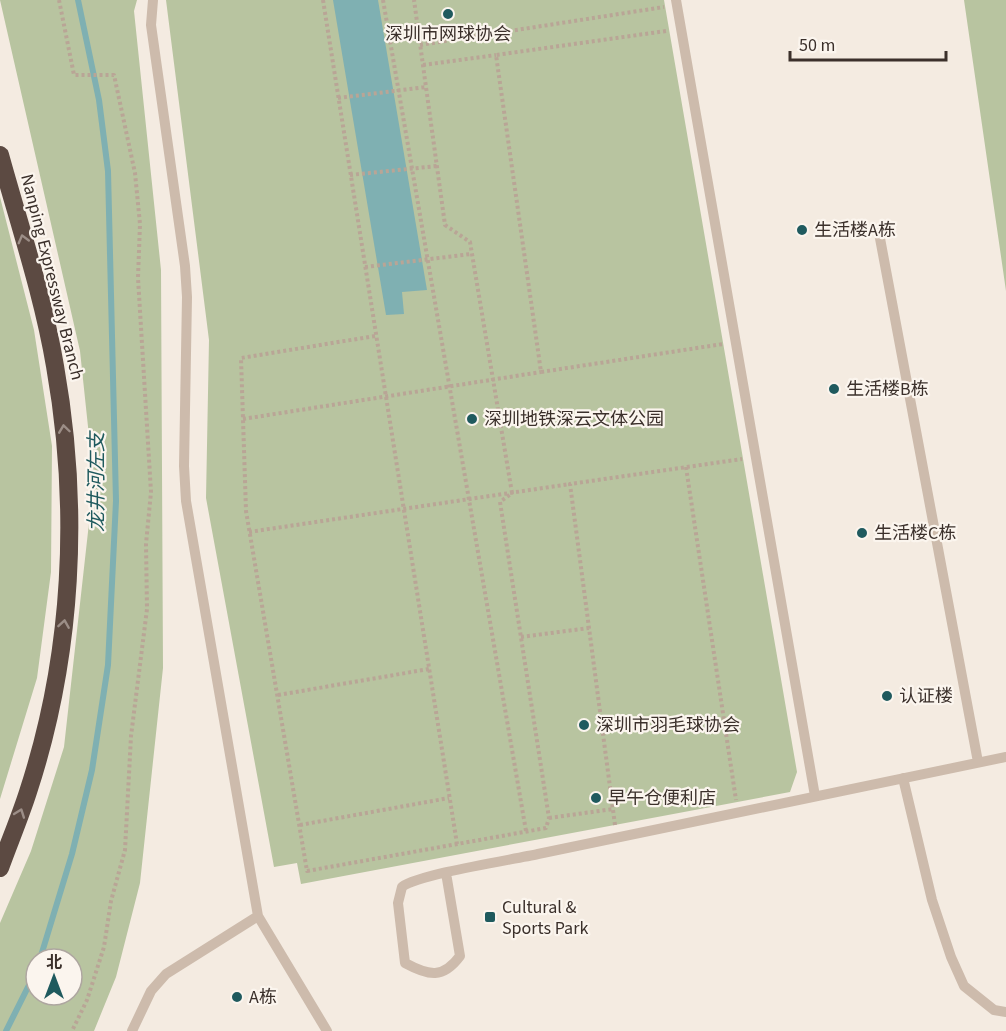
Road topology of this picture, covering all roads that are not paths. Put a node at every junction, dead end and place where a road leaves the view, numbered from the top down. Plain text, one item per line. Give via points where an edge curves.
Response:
1 (153, 0) edge
2 (676, 2) edge
3 (0, 155) edge
4 (879, 233) dead end
5 (1006, 757) edge
6 (978, 762) junction
7 (903, 778) junction
8 (815, 796) junction
9 (0, 868) edge
10 (446, 873) junction
11 (258, 916) junction
12 (1006, 1012) edge
13 (132, 1031) edge
14 (327, 1031) edge

1 - 11 lane via 151,25 187,297 186,501
2 - 8 lane
9 -> 3 highway, Nanping Expressway Branch via 29,791 51,703 66,610 71,526 67,447 55,364
4 - 6 lane
5 - 6 lane
6 - 7 lane
7 - 8 lane
7 - 12 lane via 932,900 951,957 964,986 994,1010
8 - 10 lane
10 - 10 lane via 408,881 398,903 405,963 423,973 450,969 460,956
11 - 13 lane via 165,974 151,992
11 - 14 lane

